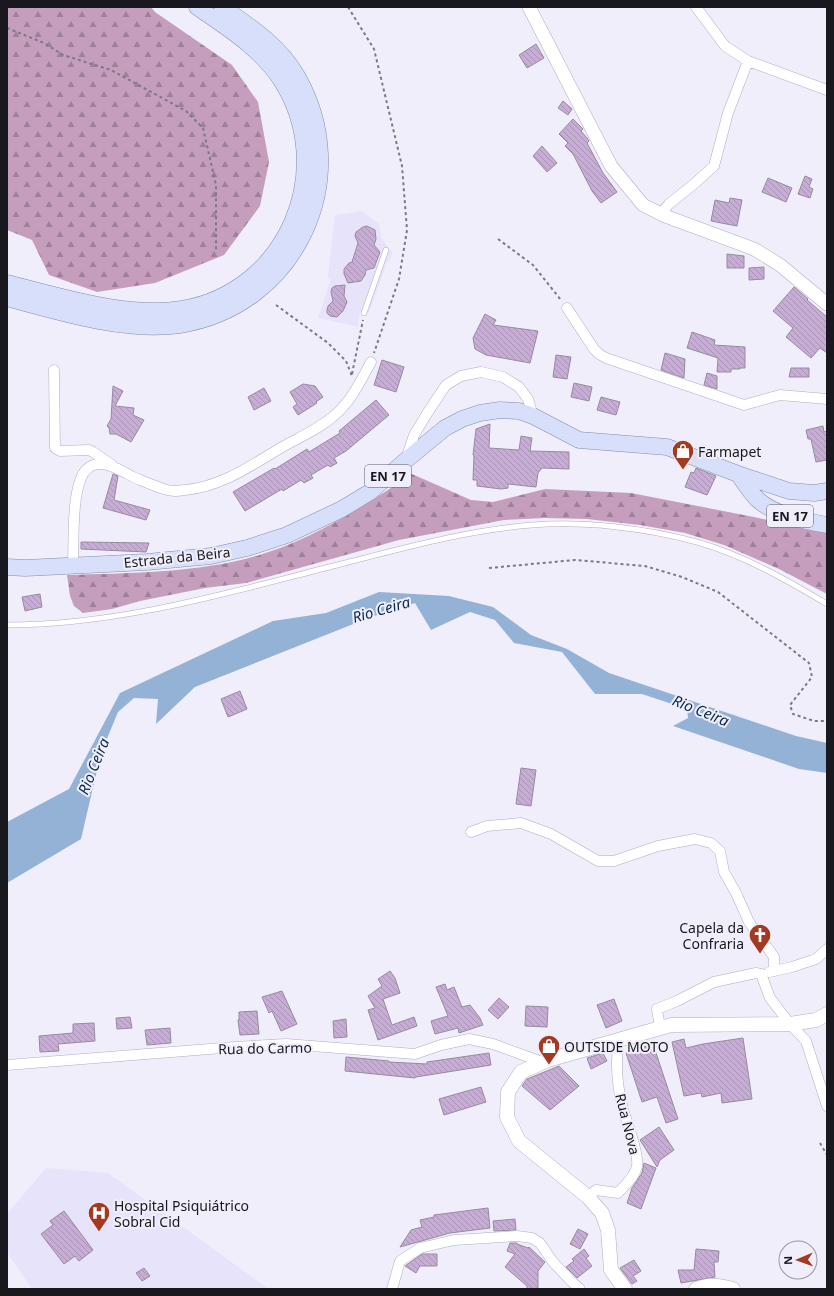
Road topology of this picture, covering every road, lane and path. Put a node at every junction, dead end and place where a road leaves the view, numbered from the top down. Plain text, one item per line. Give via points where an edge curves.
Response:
1 (197, 7) edge
2 (222, 7) edge
3 (348, 7) edge
4 (530, 7) edge
5 (696, 7) edge
6 (7, 28) edge
7 (748, 61) junction
8 (827, 90) edge
9 (663, 215) junction
10 (498, 239) dead end
11 (386, 250) dead end
12 (216, 251) dead end
13 (7, 283) edge
14 (7, 298) edge
15 (827, 304) edge
16 (276, 305) dead end
17 (567, 308) joint
18 (364, 313) joint
19 (371, 362) joint
20 (54, 370) dead end
21 (352, 376) junction
22 (354, 393) junction
23 (827, 399) edge
24 (533, 416) junction
25 (405, 460) junction
26 (114, 466) junction
27 (738, 474) junction
28 (776, 485) junction
29 (827, 491) edge
30 (756, 499) junction
31 (827, 525) edge
32 (73, 565) junction
33 (7, 567) edge
34 (25, 568) junction
35 (489, 568) dead end
36 (7, 573) edge
37 (827, 604) edge
38 (7, 625) edge
39 (827, 721) edge
40 (471, 832) dead end
41 (827, 949) edge
42 (774, 971) junction
43 (762, 974) junction
44 (827, 1014) edge
45 (790, 1024) junction
46 (660, 1028) junction
47 (618, 1039) junction
48 (542, 1062) junction
49 (7, 1065) edge
50 (827, 1106) edge
51 (820, 1143) dead end
52 (827, 1155) edge
53 (588, 1197) junction
54 (392, 1289) edge
55 (580, 1289) edge
56 (625, 1289) edge
57 (696, 1289) edge
58 (733, 1289) edge

1 - 13 main road via 248,43 266,61 288,92 298,117 304,145 305,175 298,207 277,249 248,280 224,295 196,306 170,311 139,311 100,305
2 - 14 main road via 262,36 290,65 308,98 316,124 321,163 320,182 310,219 289,257 265,285 234,307 180,325 123,324 72,315
3 - 19 path via 376,56 402,166 407,230 399,279
4 - 9 street via 611,166 642,205
5 - 7 street via 725,46
6 - 12 path via 44,43 63,55 111,70 186,111 202,128 216,185
7 - 8 street
7 - 9 street via 728,113 714,166 669,204
9 - 15 street via 754,249 780,265
10 - 17 path via 534,265
11 - 18 lane
16 - 21 path via 328,343 346,361
17 - 23 street via 599,354 626,365 744,405 780,395
18 - 21 path
19 - 22 street
20 - 26 street via 55,448 60,451 89,450
21 - 22 path
22 - 26 street via 337,414 321,425 235,474 205,486 186,490 166,490
24 - 25 main road, Estrada da Beira / EN 17 via 519,411 500,410 462,419 444,428
24 - 25 street via 528,399 519,387 503,378 481,372 461,376 446,385 414,435
24 - 27 main road, Estrada da Beira / EN 17 via 579,440 667,447
25 - 32 main road, Estrada da Beira / EN 17 via 370,492 342,509 287,535 247,548 211,556
26 - 32 street via 94,465 86,469 81,478 75,510
27 - 28 main road, Estrada da Beira / EN 17
27 - 30 main road, EN 17
28 - 29 main road, Estrada da Beira / EN 17 via 790,490 814,493
28 - 30 main road
30 - 31 main road, EN 17 via 779,513
32 - 34 main road, Estrada da Beira / EN 17
33 - 34 main road, Estrada da Beira / EN 17
34 - 36 main road, Estrada da Beira / EN 17
35 - 39 path via 575,560 645,566 682,577 718,592 809,663 812,676 790,705 793,714 814,721
37 - 38 lane via 759,566 697,542 621,528 553,524 507,528 442,539 152,610 85,620
40 - 42 street via 487,826 521,823 551,834 598,861 614,860 658,846 695,840 711,842 720,851 724,872 749,922 774,957
41 - 42 street via 816,959
42 - 43 street
43 - 45 street via 770,998
43 - 46 street via 714,982 657,1009
44 - 45 main road via 816,1020
45 - 46 main road via 671,1025
45 - 50 street via 806,1040
46 - 47 main road
47 - 48 main road
47 - 53 street, Rua Nova via 618,1086 637,1165 634,1174 618,1193 596,1190
48 - 49 street, Rua do Carmo via 493,1044 469,1039 441,1044 415,1054 286,1044
48 - 53 main road via 521,1072 508,1092 507,1117 519,1141
51 - 52 path
53 - 56 main road via 602,1213 608,1230 611,1270
54 - 55 street via 400,1261 420,1248 454,1240 517,1236 532,1238 540,1243 553,1262
57 - 58 main road via 716,1285

